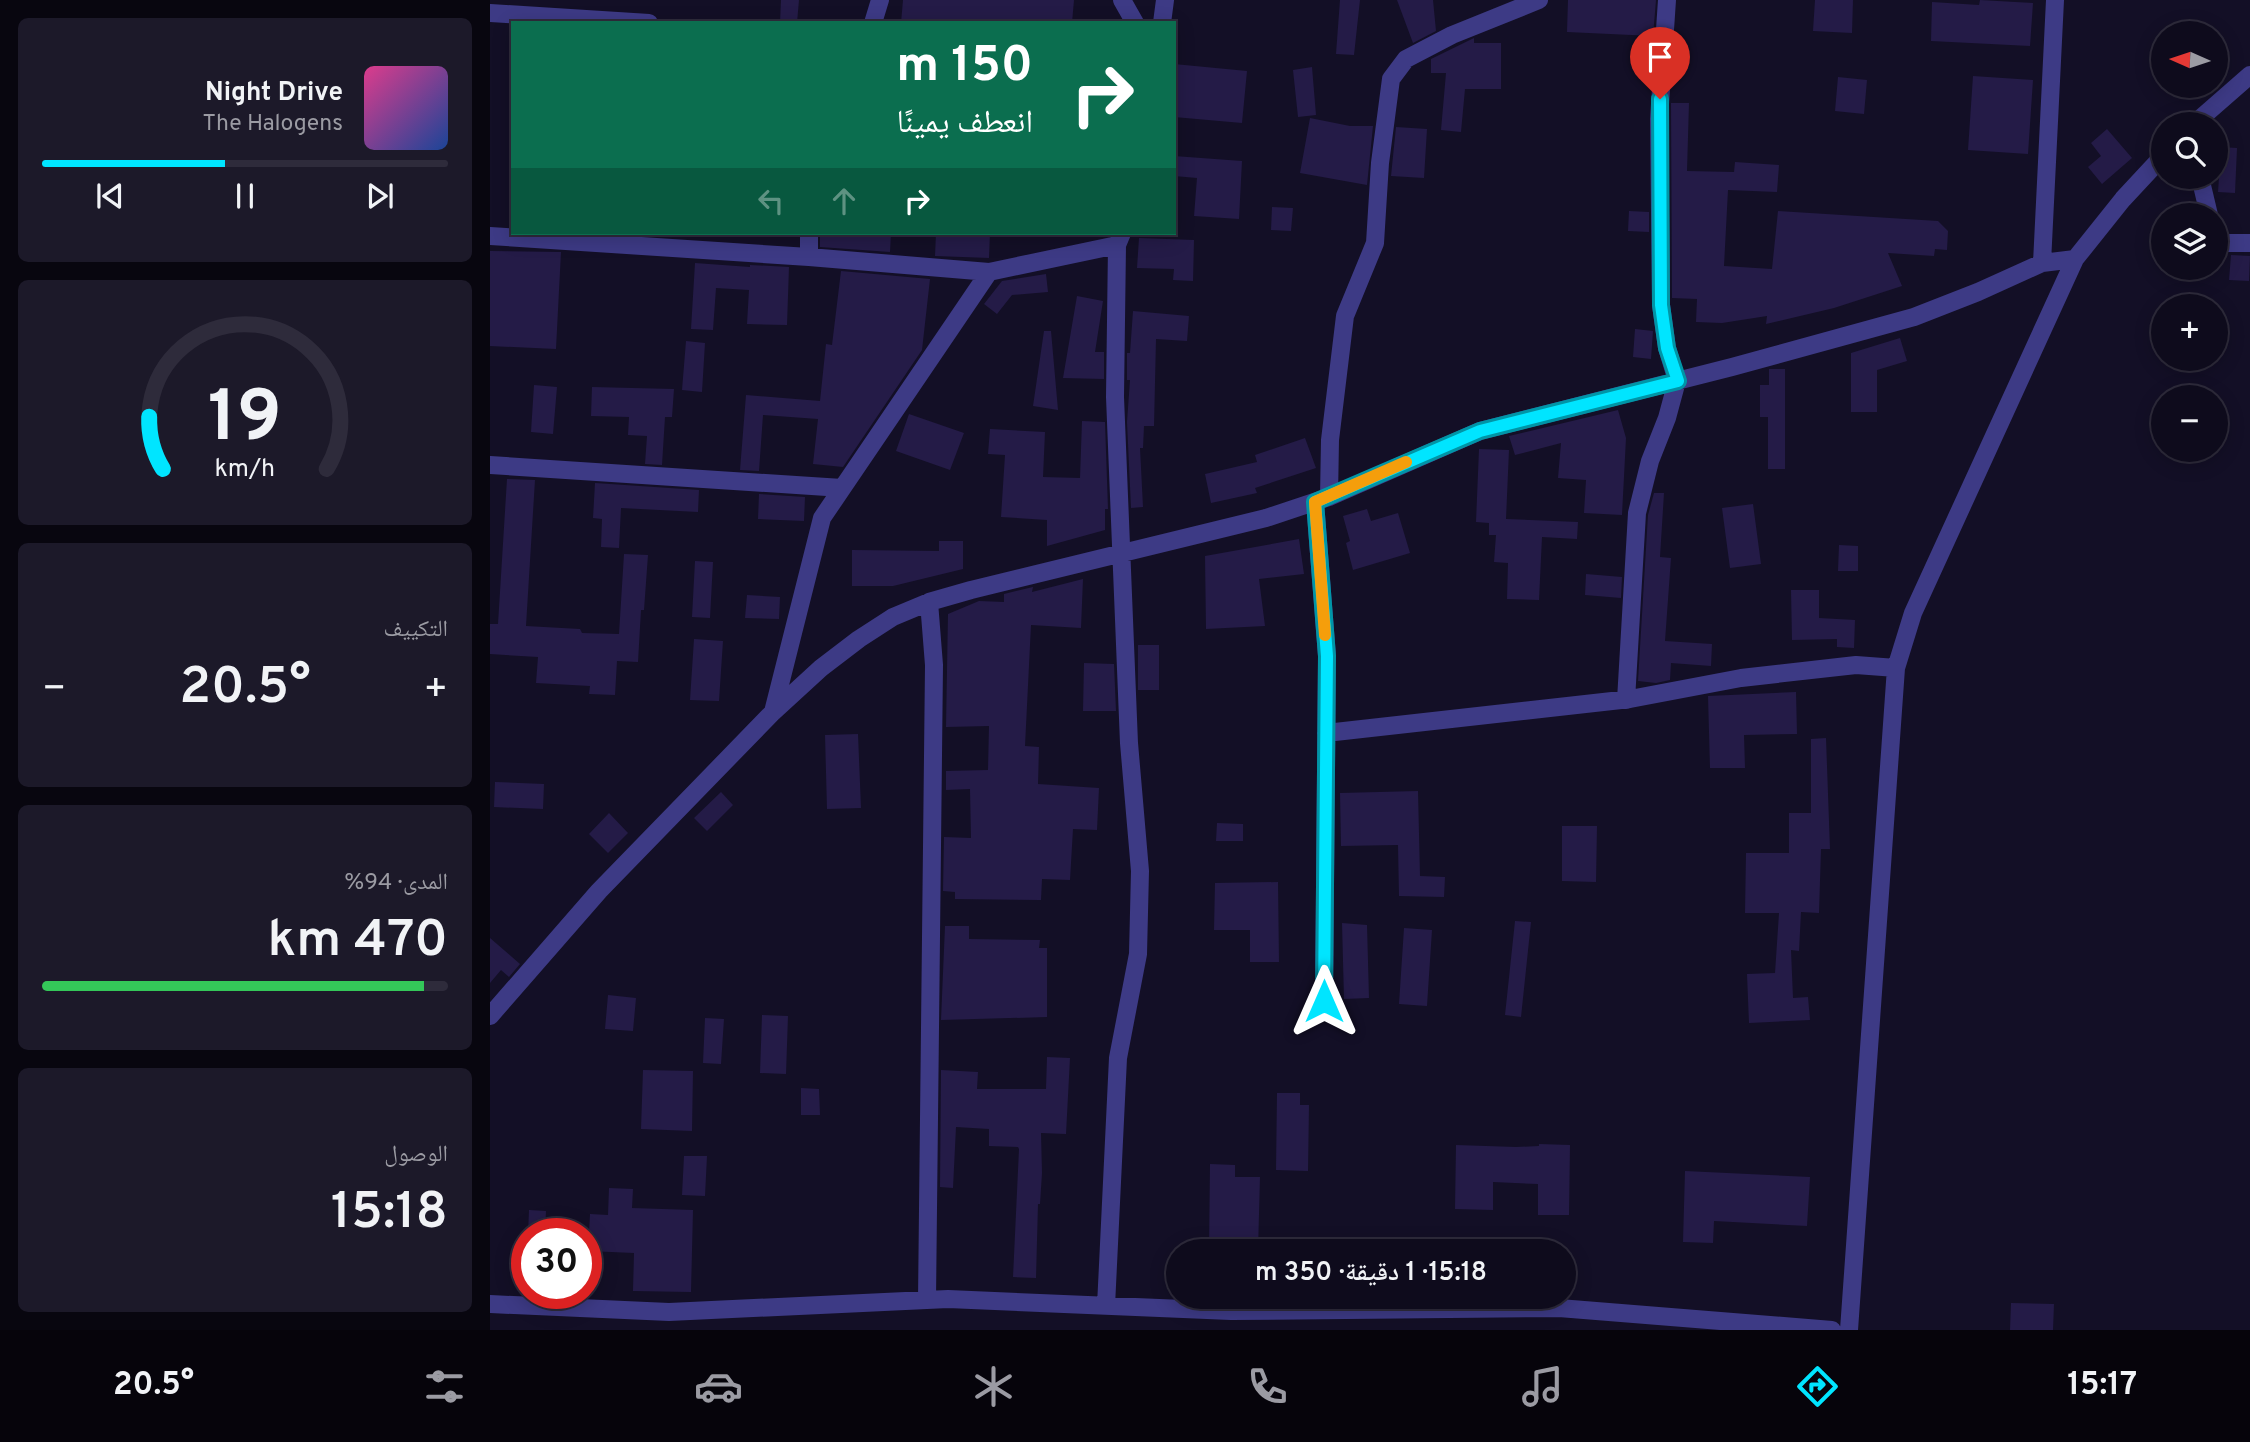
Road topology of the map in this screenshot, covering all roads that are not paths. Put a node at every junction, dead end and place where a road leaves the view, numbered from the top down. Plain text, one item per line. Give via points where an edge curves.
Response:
1 (880, 0) edge
2 (1122, 0) edge
3 (1165, 0) edge
4 (1539, 0) edge
5 (1667, 0) edge
6 (2054, 0) edge
7 (490, 12) edge
8 (620, 21) edge
9 (874, 21) edge
10 (1134, 21) edge
11 (1162, 21) edge
12 (2250, 75) edge
13 (2208, 112) edge
14 (2151, 169) edge
15 (808, 235) edge
16 (490, 236) edge
17 (1119, 239) edge
18 (2228, 243) edge
19 (2250, 243) edge
20 (809, 257) junction
21 (2075, 259) junction
22 (2042, 263) junction
23 (989, 272) junction
24 (1678, 381) junction
25 (490, 465) edge
26 (842, 488) junction
27 (1322, 499) junction
28 (1122, 554) junction
29 (929, 602) junction
30 (1896, 668) junction
31 (1626, 700) junction
32 (773, 712) junction
33 (1326, 733) junction
34 (1324, 1001) dead end
35 (490, 1016) edge
36 (926, 1300) junction
37 (490, 1304) edge
38 (1106, 1306) junction
39 (1832, 1330) edge
40 (1849, 1330) edge

1 - 9 street
2 - 10 street
3 - 11 street
4 - 27 street via 1406,59 1391,79 1375,243 1345,316
5 - 24 street via 1658,119 1661,305 1667,348
6 - 22 street
7 - 8 street
12 - 13 street
14 - 21 street
15 - 20 street
16 - 20 street
17 - 23 street
17 - 28 street via 1115,397
18 - 19 street
20 - 23 street
21 - 22 street
21 - 30 street via 1913,613
22 - 24 street via 1914,317
23 - 26 street
24 - 27 street via 1480,431
24 - 31 street via 1637,513
25 - 26 street
26 - 32 street via 822,518
27 - 28 street
27 - 33 street
28 - 29 street
28 - 38 street via 1129,743 1140,871 1139,926 1118,1058
29 - 32 street via 893,617 859,639
29 - 36 street via 934,665
30 - 31 street via 1856,665 1741,678
30 - 40 street
31 - 33 street
32 - 35 street via 599,891
33 - 34 street
36 - 37 street via 668,1312
36 - 38 street
38 - 39 street via 1231,1311 1559,1308

